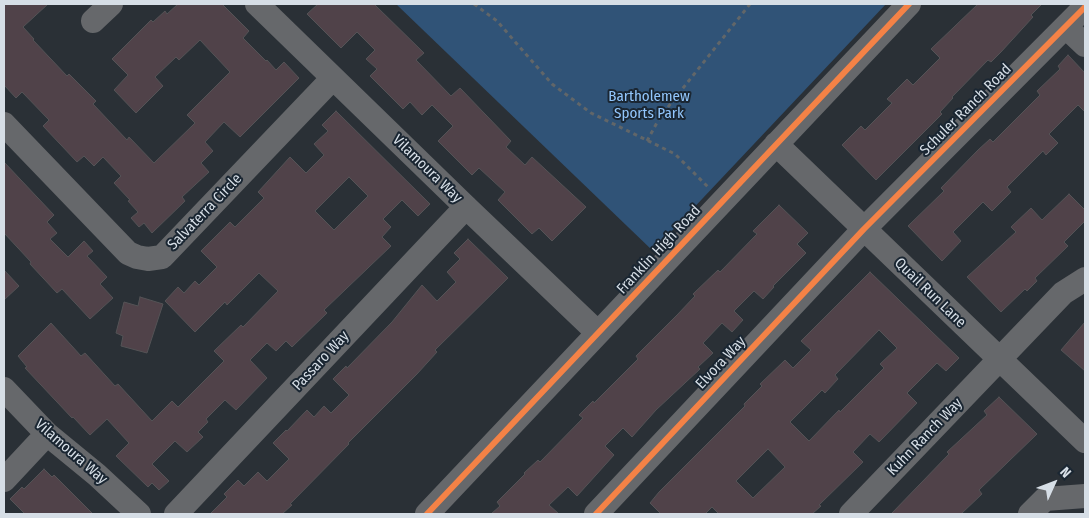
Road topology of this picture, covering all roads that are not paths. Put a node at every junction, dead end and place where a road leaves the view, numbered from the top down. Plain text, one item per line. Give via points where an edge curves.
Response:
1 (111, 4) edge
2 (257, 4) edge
3 (909, 4) edge
4 (1085, 7) edge
5 (93, 21) dead end
6 (1066, 27) junction
7 (1085, 45) edge
8 (333, 78) junction
9 (4, 124) edge
10 (776, 144) junction
11 (466, 207) junction
12 (864, 229) junction
13 (1085, 279) edge
14 (598, 333) junction
15 (999, 359) junction
16 (4, 389) edge
17 (47, 434) junction
18 (1085, 441) edge
19 (4, 480) edge
20 (1085, 496) edge
21 (139, 514) edge
22 (176, 514) edge
23 (426, 514) edge
24 (596, 514) edge
25 (851, 514) edge
26 (1030, 514) edge

1 - 5 street
2 - 8 street, Vilamoura Way
3 - 10 street, Franklin High Road
4 - 6 street, Schuler Ranch Road
6 - 7 street
6 - 12 street, Schuler Ranch Road
8 - 9 street, Salvaterra Circle via 162,257 148,259 128,253
8 - 11 street, Vilamoura Way
10 - 12 street, Quail Run Lane
10 - 14 street, Franklin High Road
11 - 14 street, Vilamoura Way
11 - 22 street, Passaro Way
12 - 15 street, Quail Run Lane
12 - 24 street, Elvora Way
13 - 15 street, Kuhn Ranch Way via 1064,293
14 - 23 street, Franklin High Road
15 - 18 street, Quail Run Lane
15 - 25 street, Kuhn Ranch Way
16 - 17 street, Vilamoura Way
17 - 19 street
17 - 21 street, Vilamoura Way
20 - 26 street via 1045,499

